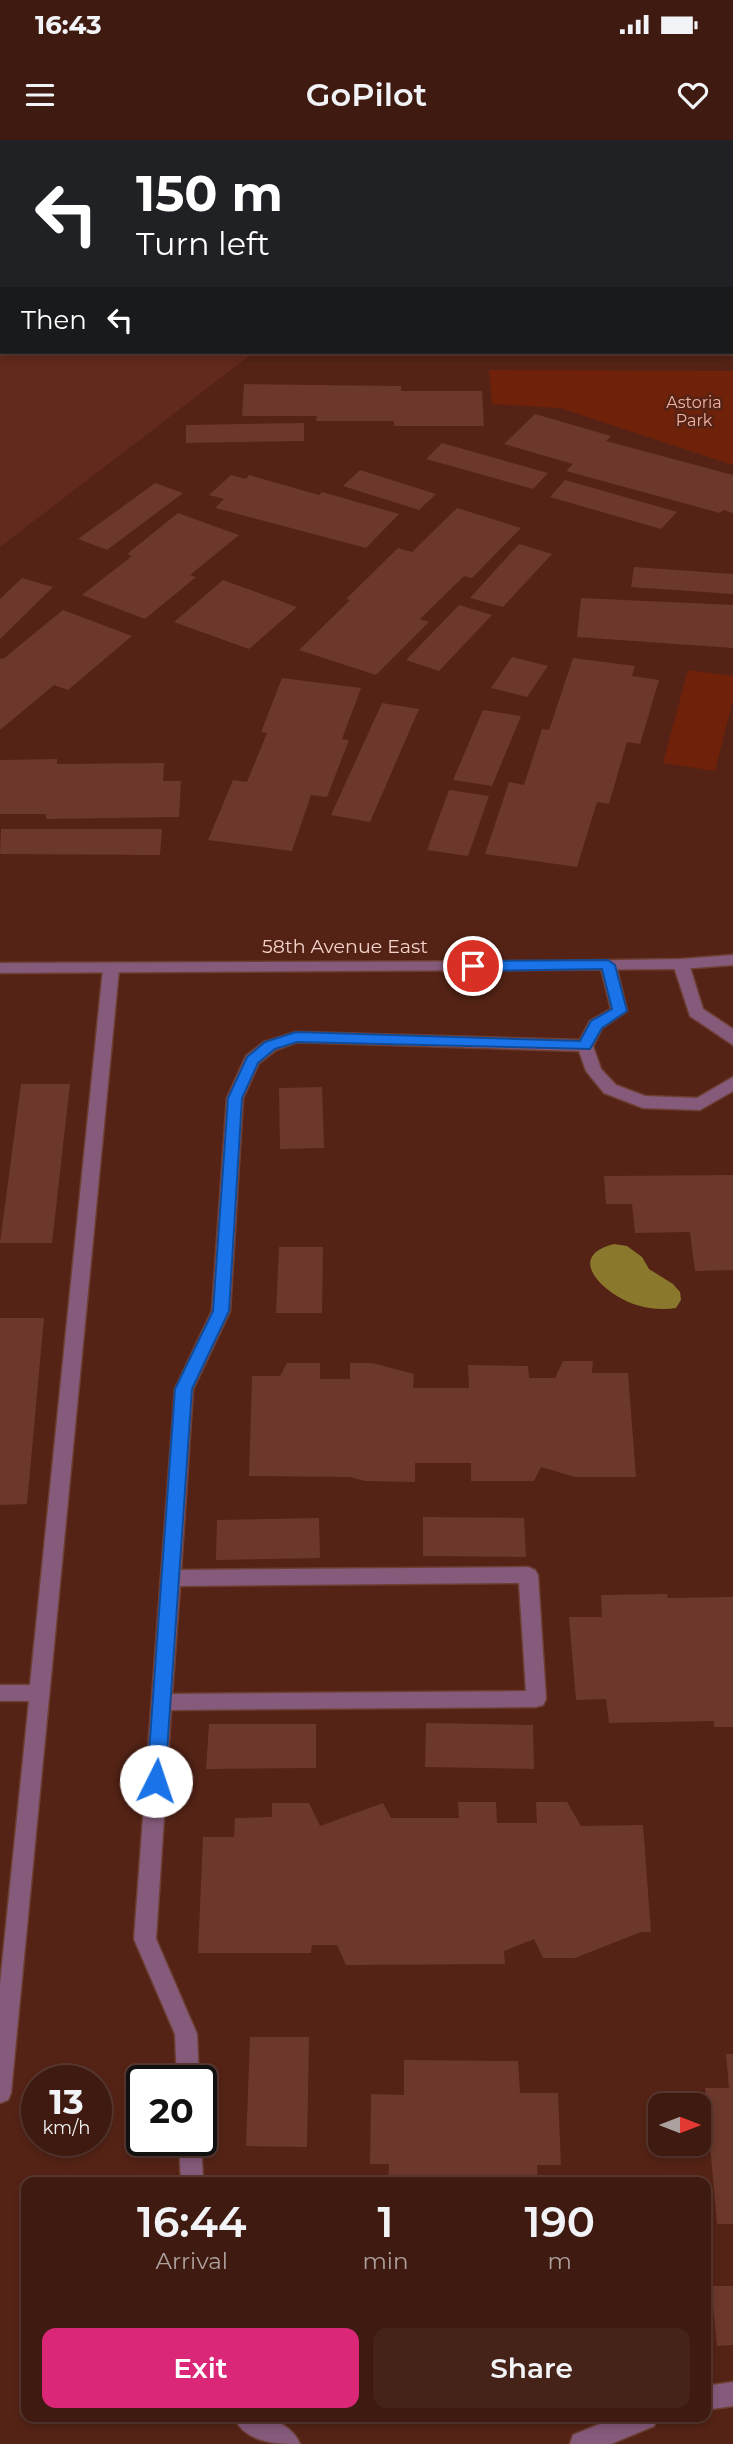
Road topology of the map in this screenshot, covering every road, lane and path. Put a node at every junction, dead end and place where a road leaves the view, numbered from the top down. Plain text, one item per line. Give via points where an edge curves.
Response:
1 (733, 960) edge
2 (681, 964) junction
3 (608, 965) junction
4 (0, 968) edge
5 (111, 968) junction
6 (733, 1040) edge
7 (585, 1046) junction
8 (733, 1083) edge
9 (170, 1578) junction
10 (0, 1693) edge
11 (40, 1693) junction
12 (162, 1702) junction
13 (187, 2065) edge
14 (0, 2093) edge
15 (191, 2156) edge
16 (192, 2177) edge
17 (733, 2393) edge
18 (711, 2397) edge
19 (254, 2422) edge
20 (633, 2422) edge
21 (288, 2444) edge
22 (582, 2444) edge

1 - 2 street, 58th Avenue East
2 - 3 street, 58th Avenue East
2 - 6 street via 696,1012
3 - 5 street, 58th Avenue East
3 - 7 street via 619,1011 596,1024
4 - 5 street, 58th Avenue East
5 - 11 street
7 - 8 street via 594,1071 610,1089 643,1102 700,1104
7 - 9 street via 296,1037 270,1046 252,1060 235,1098 221,1311 184,1389
9 - 12 street
9 - 12 street via 528,1575 536,1699
10 - 11 street
11 - 14 street
12 - 13 street via 145,1939 186,2034
15 - 16 street
17 - 18 street
19 - 21 street
20 - 22 street

